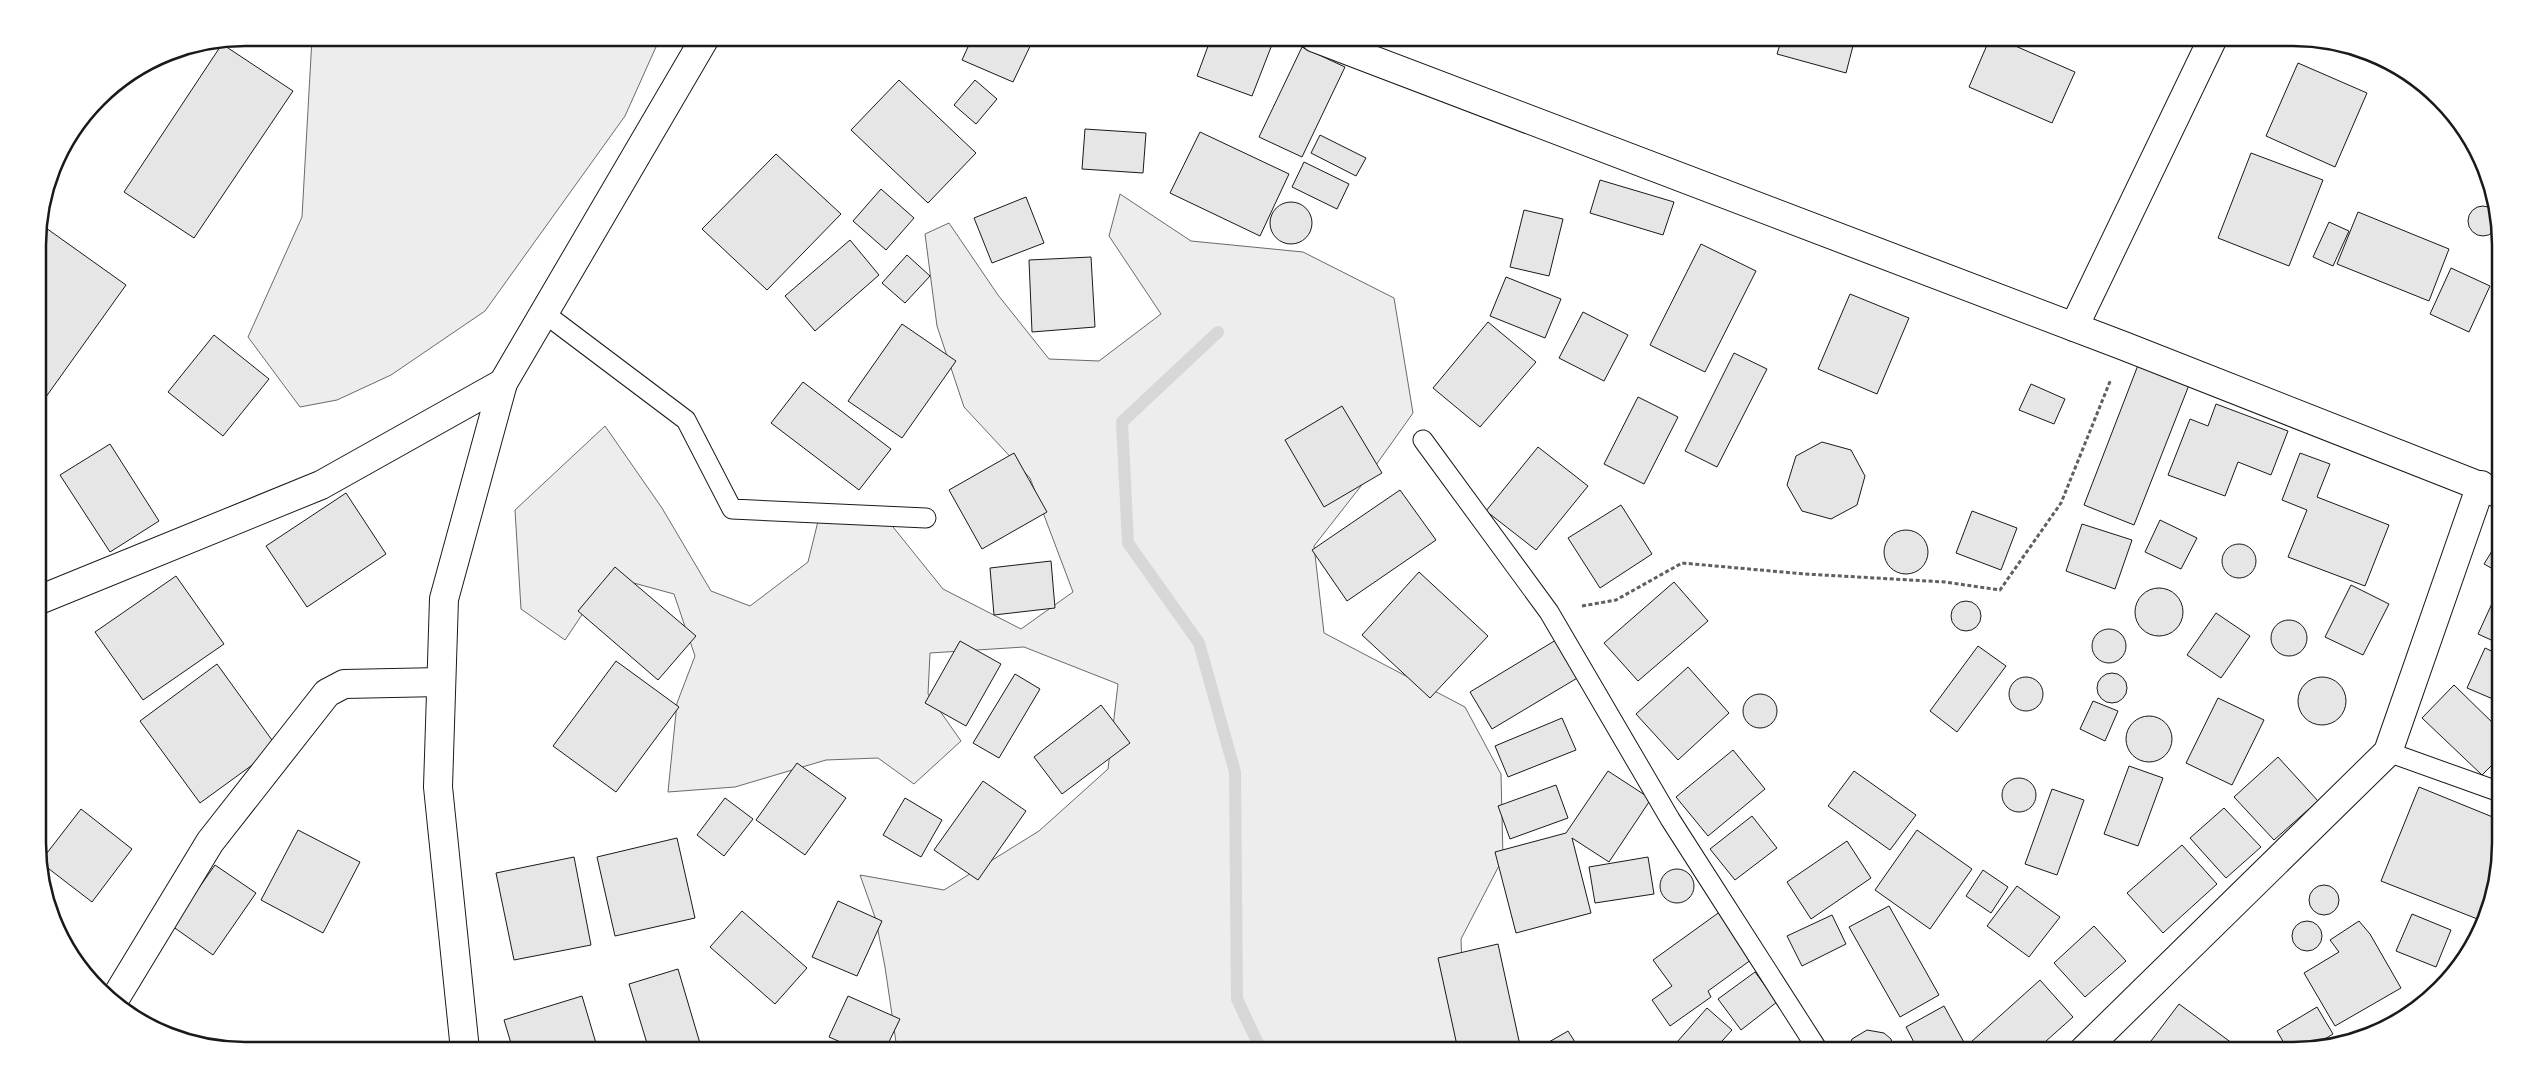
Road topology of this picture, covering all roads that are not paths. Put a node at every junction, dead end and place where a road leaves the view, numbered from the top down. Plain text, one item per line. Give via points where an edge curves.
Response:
1 (700, 46) edge
2 (1336, 46) edge
3 (2209, 46) edge
4 (544, 313) junction
5 (2074, 327) junction
6 (503, 383) junction
7 (1423, 440) dead end
8 (2490, 489) edge
9 (926, 518) dead end
10 (46, 597) edge
11 (441, 682) junction
12 (2388, 752) junction
13 (2492, 789) edge
14 (117, 995) edge
15 (464, 1042) edge
16 (1813, 1042) edge
17 (2092, 1042) edge

1 - 4 main road
2 - 5 main road
3 - 5 main road
4 - 6 main road
4 - 9 lane via 686,420 732,509
5 - 8 main road
6 - 10 main road via 321,485
6 - 11 main road via 444,599
7 - 16 lane via 1549,612 1670,819
8 - 12 main road
11 - 14 main road via 344,684 327,693 210,842
11 - 15 main road via 438,787
12 - 13 lane
12 - 17 main road

